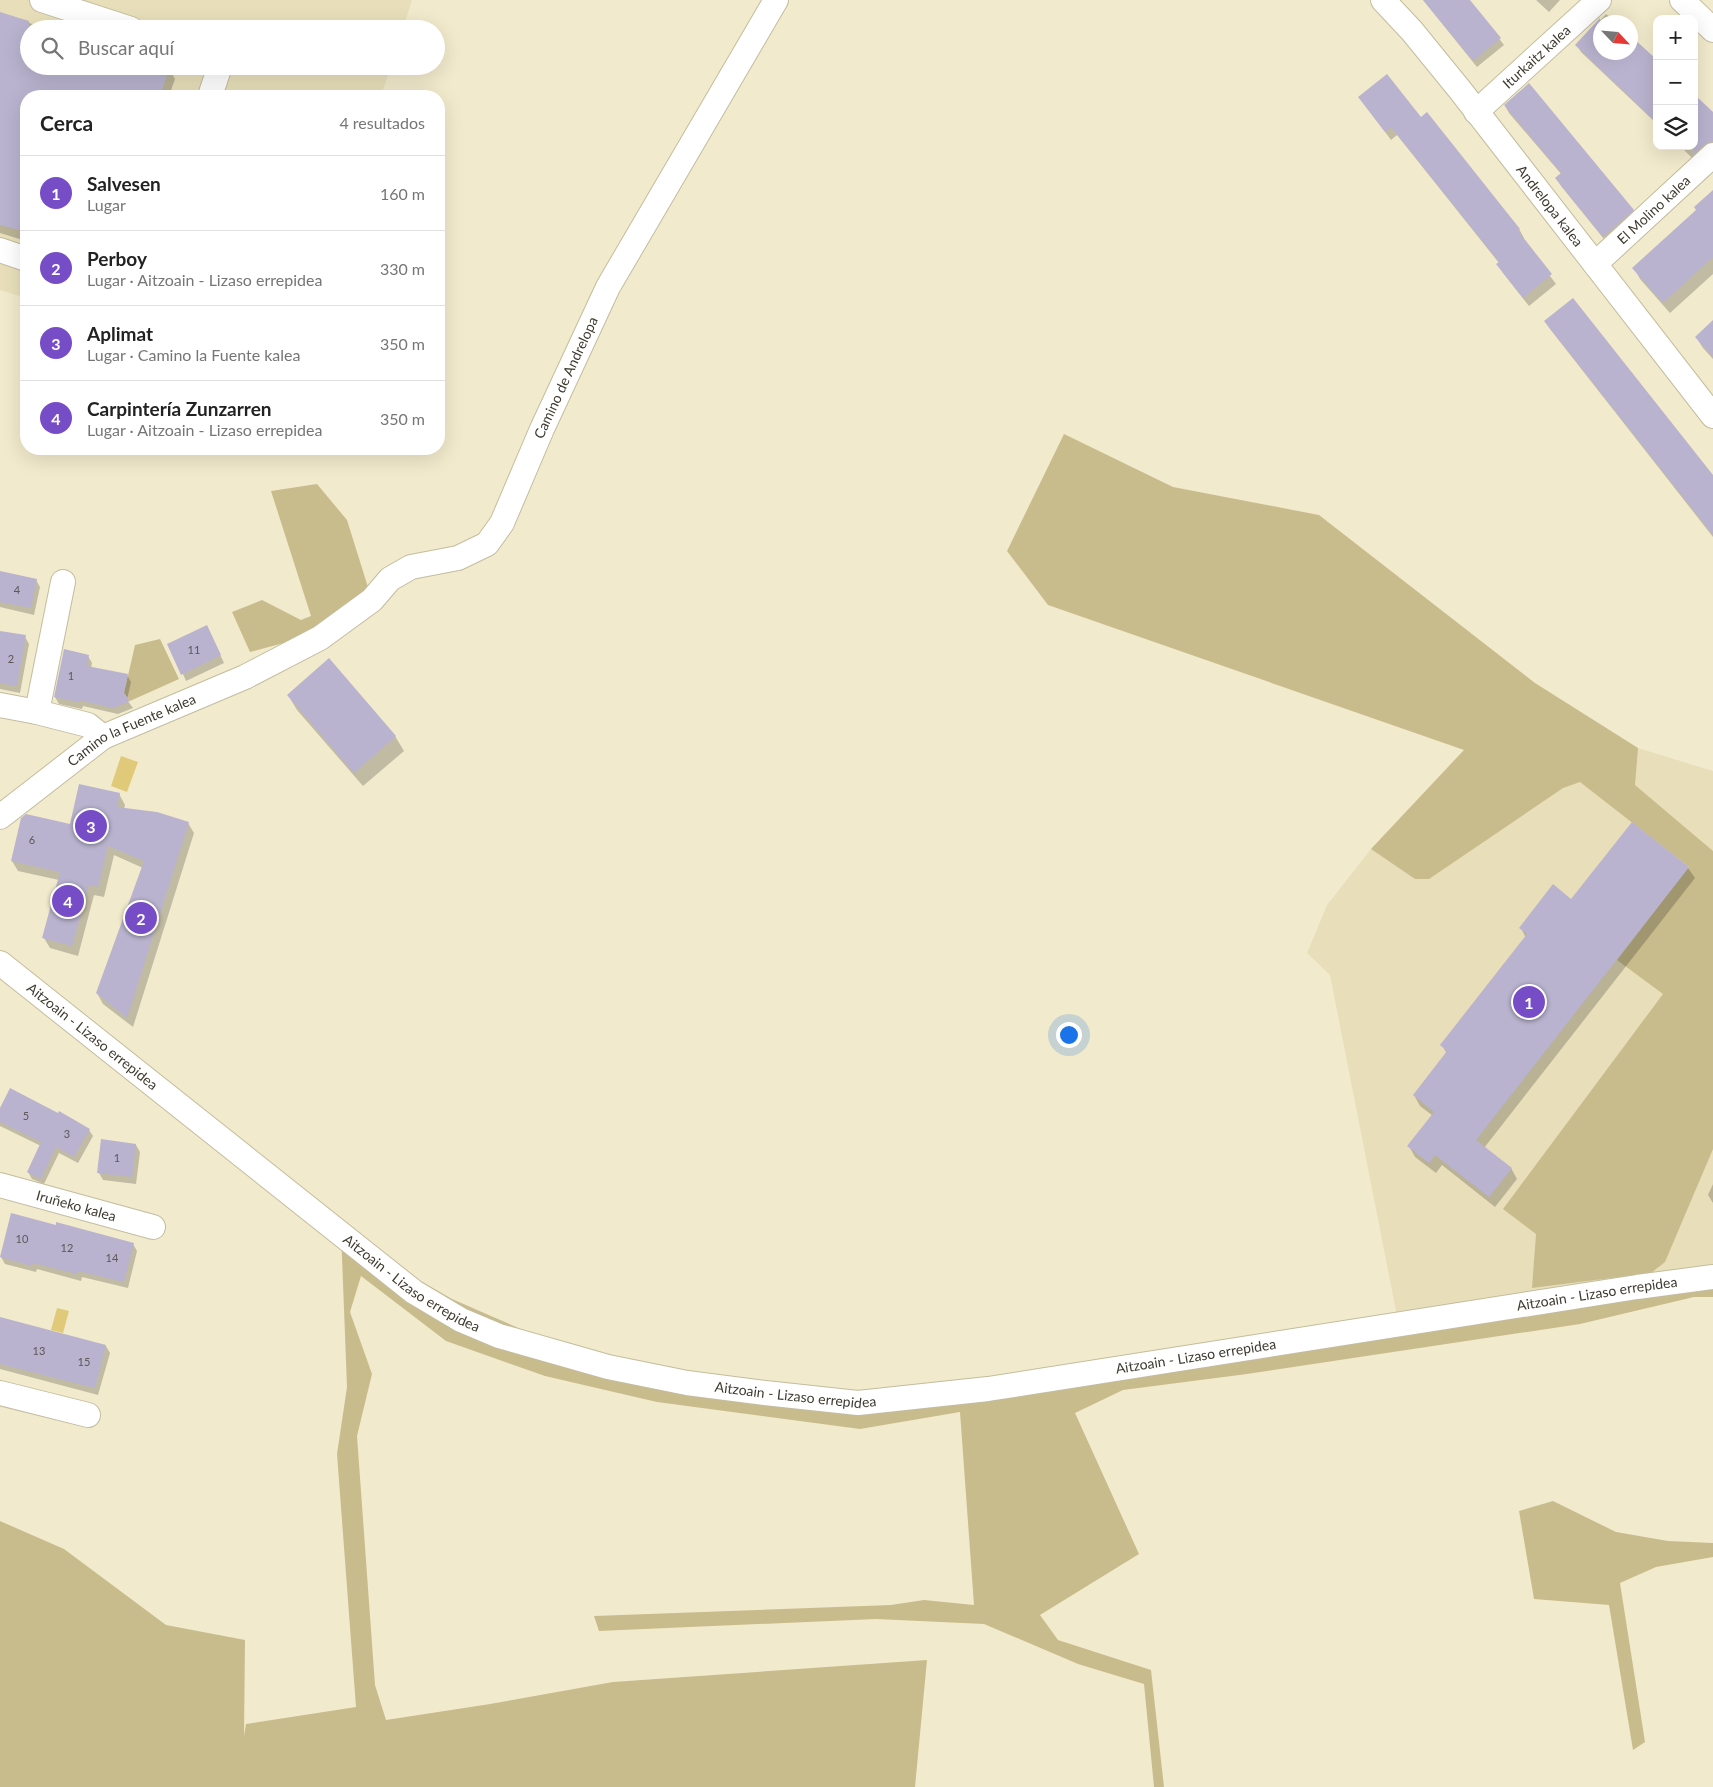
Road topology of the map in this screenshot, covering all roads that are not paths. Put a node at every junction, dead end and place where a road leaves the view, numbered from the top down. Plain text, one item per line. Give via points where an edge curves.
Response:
1 (42, 0) edge
2 (776, 0) edge
3 (1383, 0) edge
4 (1599, 0) edge
5 (1682, 0) edge
6 (103, 20) edge
7 (1713, 30) edge
8 (217, 75) edge
9 (212, 90) edge
10 (1476, 112) junction
11 (1713, 155) edge
12 (0, 250) edge
13 (20, 256) edge
14 (1595, 264) junction
15 (1713, 416) edge
16 (63, 582) dead end
17 (275, 662) joint
18 (0, 705) edge
19 (37, 712) junction
20 (103, 737) junction
21 (0, 817) edge
22 (0, 963) edge
23 (0, 1185) edge
24 (153, 1227) dead end
25 (1713, 1277) edge
26 (0, 1393) edge
27 (88, 1415) dead end

1 - 6 street
2 - 17 street, Camino de Andrelopa via 608,287 502,523 487,544 458,558 411,567 390,579 372,600 335,629
3 - 10 street, Andrelopa kalea via 1412,30
4 - 10 street, Iturkaitz kalea
5 - 7 street
8 - 9 street
10 - 14 street, Andrelopa kalea
11 - 14 street, El Molino kalea
12 - 13 street
14 - 15 street, Andrelopa kalea
16 - 19 street
17 - 20 street, Camino la Fuente kalea
18 - 19 street
19 - 20 street via 88,725
20 - 21 street, Camino la Fuente kalea
22 - 25 street, Aitzoain - Lizaso errepidea via 414,1292 461,1320 499,1336 608,1367 687,1383 858,1403 988,1389
23 - 24 street, Iruñeko kalea
26 - 27 street

